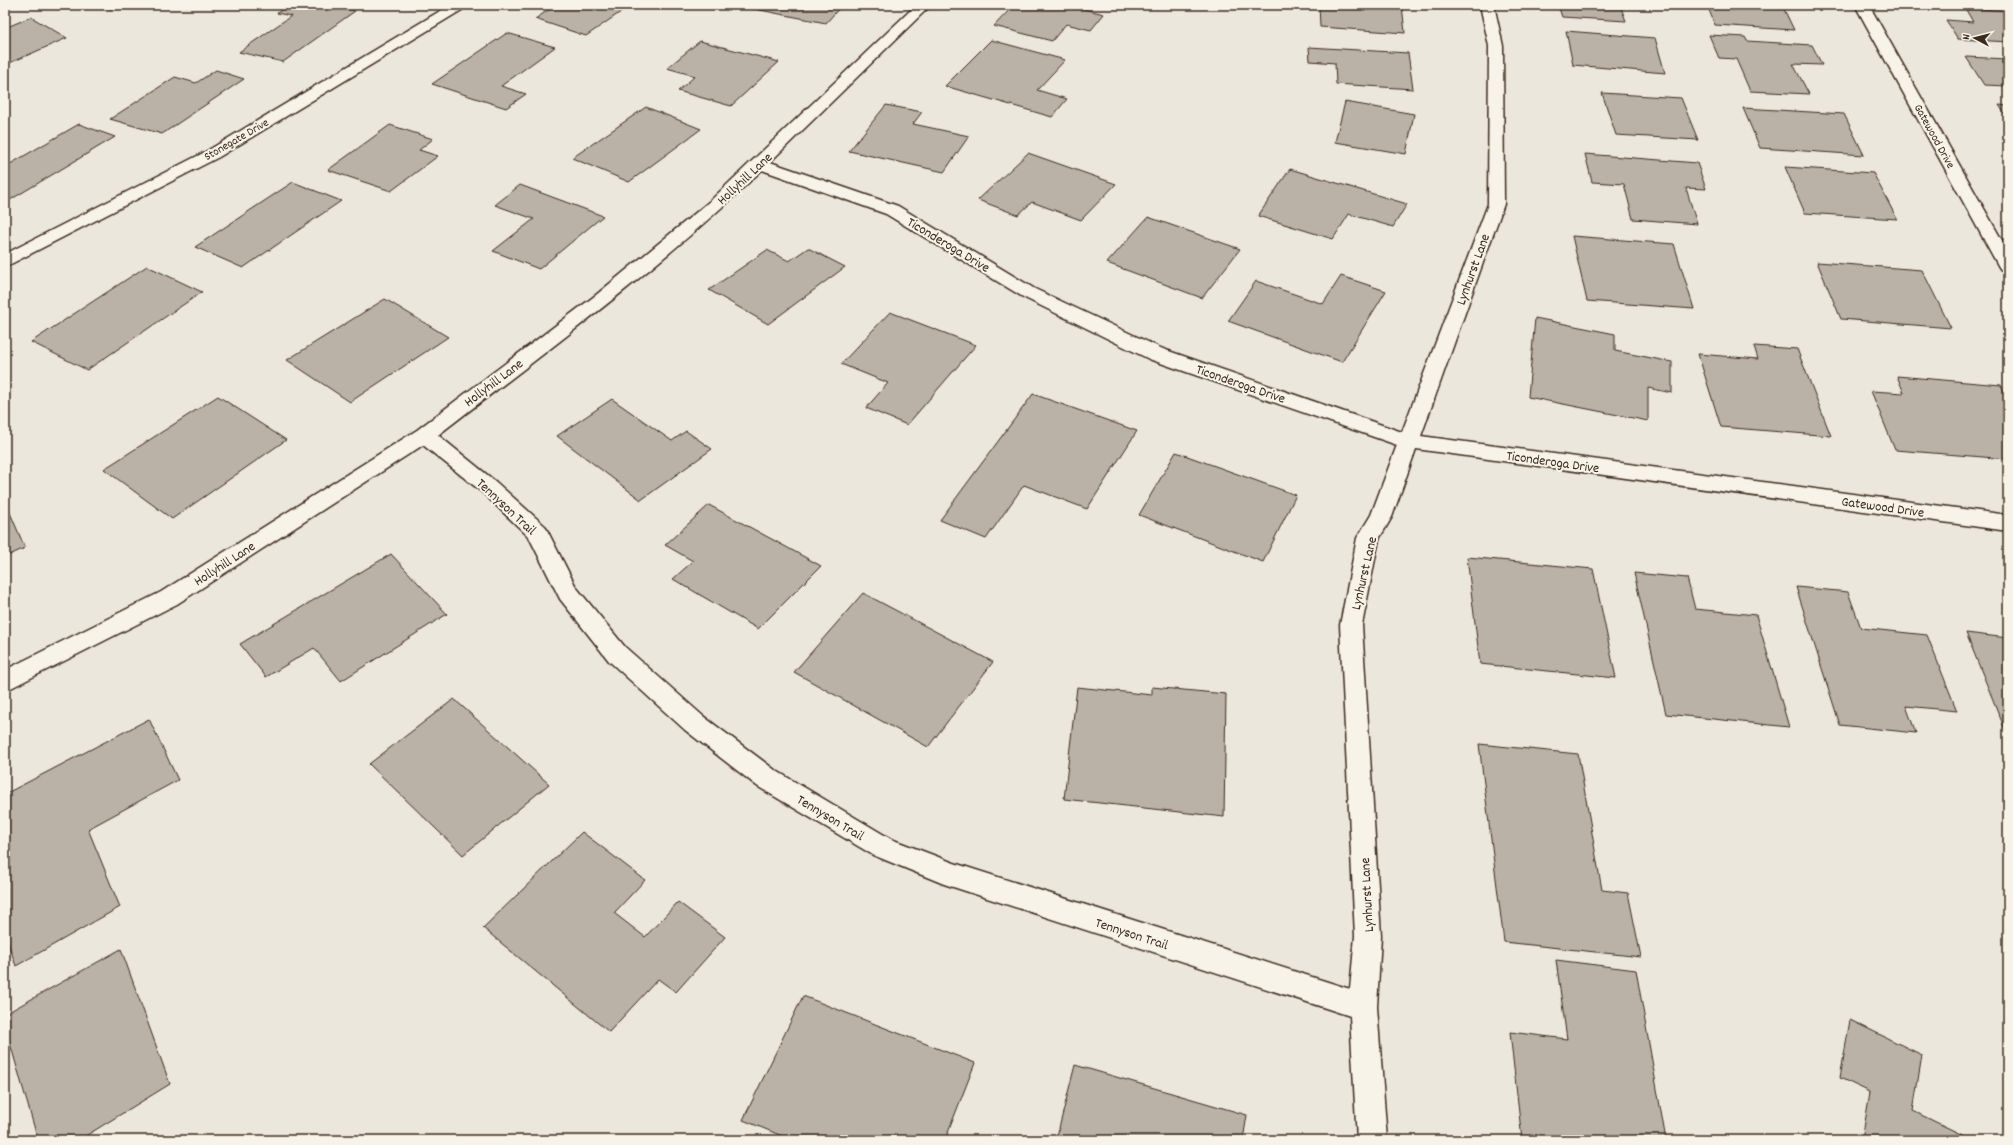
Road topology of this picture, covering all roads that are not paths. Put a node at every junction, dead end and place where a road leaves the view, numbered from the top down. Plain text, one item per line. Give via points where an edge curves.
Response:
1 (460, 5) edge
2 (924, 5) edge
3 (1487, 5) edge
4 (1862, 5) edge
5 (760, 164) junction
6 (5, 261) edge
7 (2008, 267) edge
8 (424, 435) junction
9 (1408, 442) junction
10 (1758, 489) joint
11 (2008, 523) edge
12 (5, 680) edge
13 (1363, 1007) junction
14 (1372, 1140) edge

1 - 6 street, Stonegate Drive via 213,154
2 - 5 street, Hollyhill Lane
3 - 9 street, Lynhurst Lane via 1496,46 1496,204
4 - 7 street, Gatewood Drive
5 - 8 street, Hollyhill Lane via 716,205 602,298
5 - 9 street, Ticonderoga Drive via 892,210 1029,293 1156,354
8 - 12 street, Hollyhill Lane via 169,598
8 - 13 street, Tennyson Trail via 489,487 537,532 568,592 617,654 694,723 766,778 882,847 953,875
9 - 10 street, Ticonderoga Drive
9 - 13 street, Lynhurst Lane via 1381,517 1368,538 1352,625 1368,936
10 - 11 street, Gatewood Drive
13 - 14 street, Lynhurst Lane

